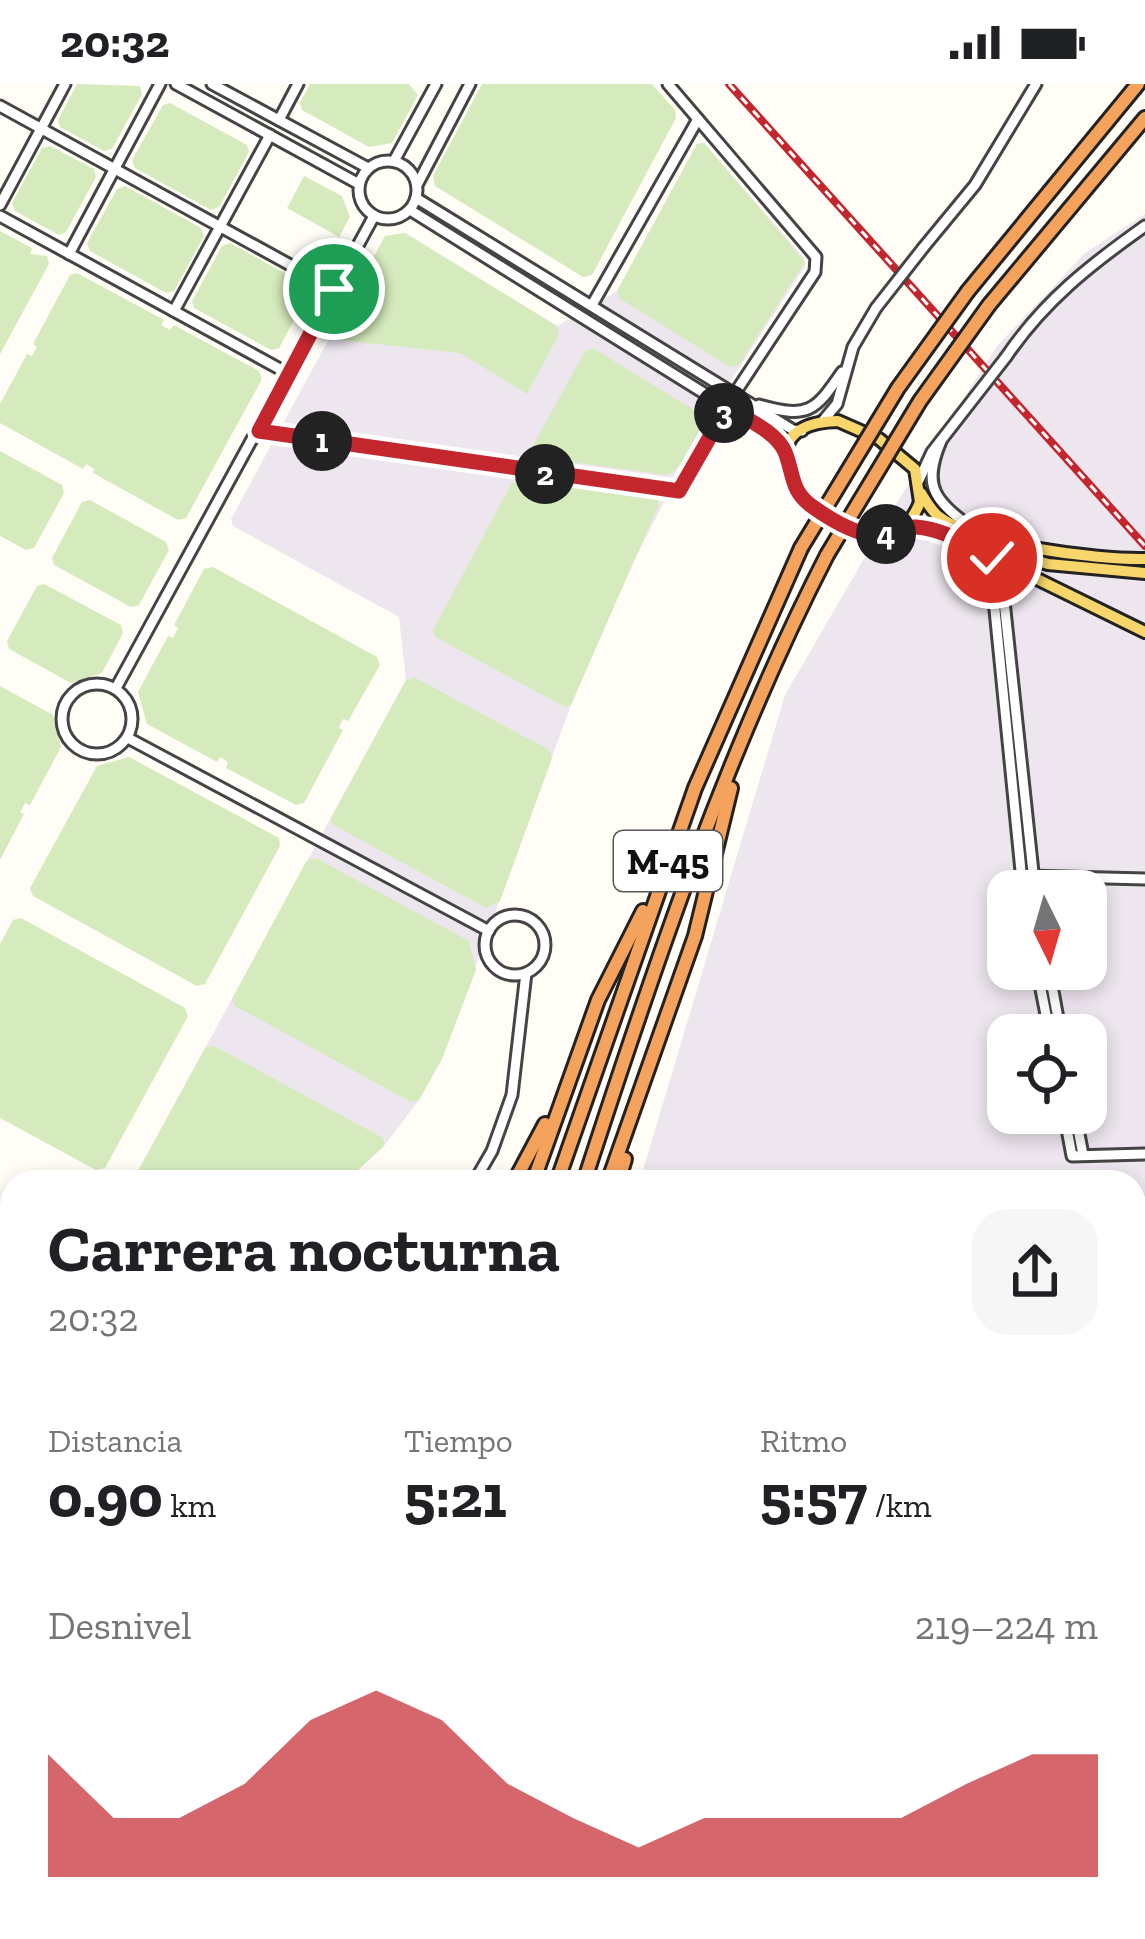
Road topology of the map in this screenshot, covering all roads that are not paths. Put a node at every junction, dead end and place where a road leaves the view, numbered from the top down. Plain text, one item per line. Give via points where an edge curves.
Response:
1 (65, 84) edge
2 (160, 84) edge
3 (176, 84) edge
4 (212, 84) edge
5 (298, 84) edge
6 (470, 84) edge
7 (668, 84) edge
8 (1036, 84) edge
9 (1137, 84) edge
10 (434, 85) edge
11 (0, 106) edge
12 (698, 118) junction
13 (1145, 118) edge
14 (279, 120) junction
15 (41, 129) junction
16 (270, 135) junction
17 (394, 161) junction
18 (115, 168) junction
19 (368, 168) junction
20 (359, 184) junction
21 (417, 185) junction
22 (416, 198) junction
23 (0, 205) edge
24 (410, 210) junction
25 (0, 216) edge
26 (374, 216) junction
27 (1145, 226) edge
28 (221, 227) junction
29 (69, 254) junction
30 (334, 289) junction
31 (592, 305) junction
32 (174, 311) junction
33 (845, 367) junction
34 (289, 374) junction
35 (734, 393) junction
36 (750, 403) junction
37 (727, 407) junction
38 (822, 422) junction
39 (259, 431) junction
40 (802, 431) junction
41 (941, 441) junction
42 (787, 456) junction
43 (920, 486) junction
44 (902, 528) junction
45 (975, 542) junction
46 (1145, 560) edge
47 (1145, 573) edge
48 (1026, 574) junction
49 (1145, 632) edge
50 (116, 688) junction
51 (128, 738) junction
52 (730, 772) junction
53 (1026, 870) edge
54 (1026, 870) edge
55 (1107, 878) edge
56 (1145, 879) edge
57 (657, 891) junction
58 (489, 931) junction
59 (526, 973) junction
60 (511, 975) junction
61 (520, 1000) junction
62 (654, 1060) junction
63 (569, 1074) junction
64 (1070, 1134) edge
65 (1076, 1134) edge
66 (1145, 1154) edge
67 (1077, 1155) junction
68 (481, 1170) edge
69 (520, 1170) edge
70 (537, 1170) edge
71 (561, 1170) edge
72 (588, 1170) edge
73 (613, 1170) edge
74 (622, 1170) edge

1 - 15 street
2 - 18 street
3 - 16 street
4 - 14 street
5 - 14 street
6 - 21 street
7 - 12 street
8 - 33 street, bridge via 975,185 876,308
9 - 57 highway, M-45, bridge via 968,291 801,548
10 - 17 street
11 - 15 street
12 - 31 street
12 - 35 street via 817,261
13 - 52 highway, M-45, bridge via 920,401 826,555
14 - 19 street
15 - 18 street
15 - 23 street
16 - 20 street
16 - 28 street
17 - 19 street
17 - 21 street
18 - 28 street
18 - 29 street
19 - 20 street
20 - 26 street
21 - 22 street
22 - 24 street
22 - 31 street
24 - 26 street
24 - 37 street
25 - 29 street
26 - 30 street
27 - 41 street, bridge via 1035,314
28 - 30 street
28 - 32 street
29 - 32 street
30 - 34 street
31 - 35 street
32 - 34 street
33 - 36 street via 814,408 782,412
33 - 38 street via 837,404
34 - 39 street
35 - 36 street
36 - 40 street
37 - 39 street via 679,491
37 - 42 street via 775,438
38 - 40 main road
38 - 43 main road via 879,440 904,457
39 - 50 street
40 - 42 main road
41 - 43 street
41 - 45 street via 933,488
42 - 44 main road via 790,480 812,507 870,535
43 - 44 main road via 916,511
43 - 45 main road via 939,517
44 - 45 main road
45 - 46 main road
45 - 47 main road via 1048,563
45 - 48 main road
45 - 53 street via 992,580
48 - 49 main road
48 - 54 street via 1008,583 1004,601
50 - 51 street via 130,705
50 - 51 street via 82,687 66,703 62,725 73,745 92,754
51 - 58 street
52 - 62 highway via 695,936
52 - 72 highway, M-45
55 - 56 street
57 - 63 highway
57 - 71 highway, M-45
58 - 59 street via 517,916 540,928 542,957
58 - 60 street via 486,955
59 - 60 street
59 - 61 street
60 - 61 street
61 - 68 street via 512,1095
62 - 73 highway
62 - 74 highway
63 - 69 highway
63 - 70 highway
64 - 67 street
65 - 67 street
66 - 67 street

